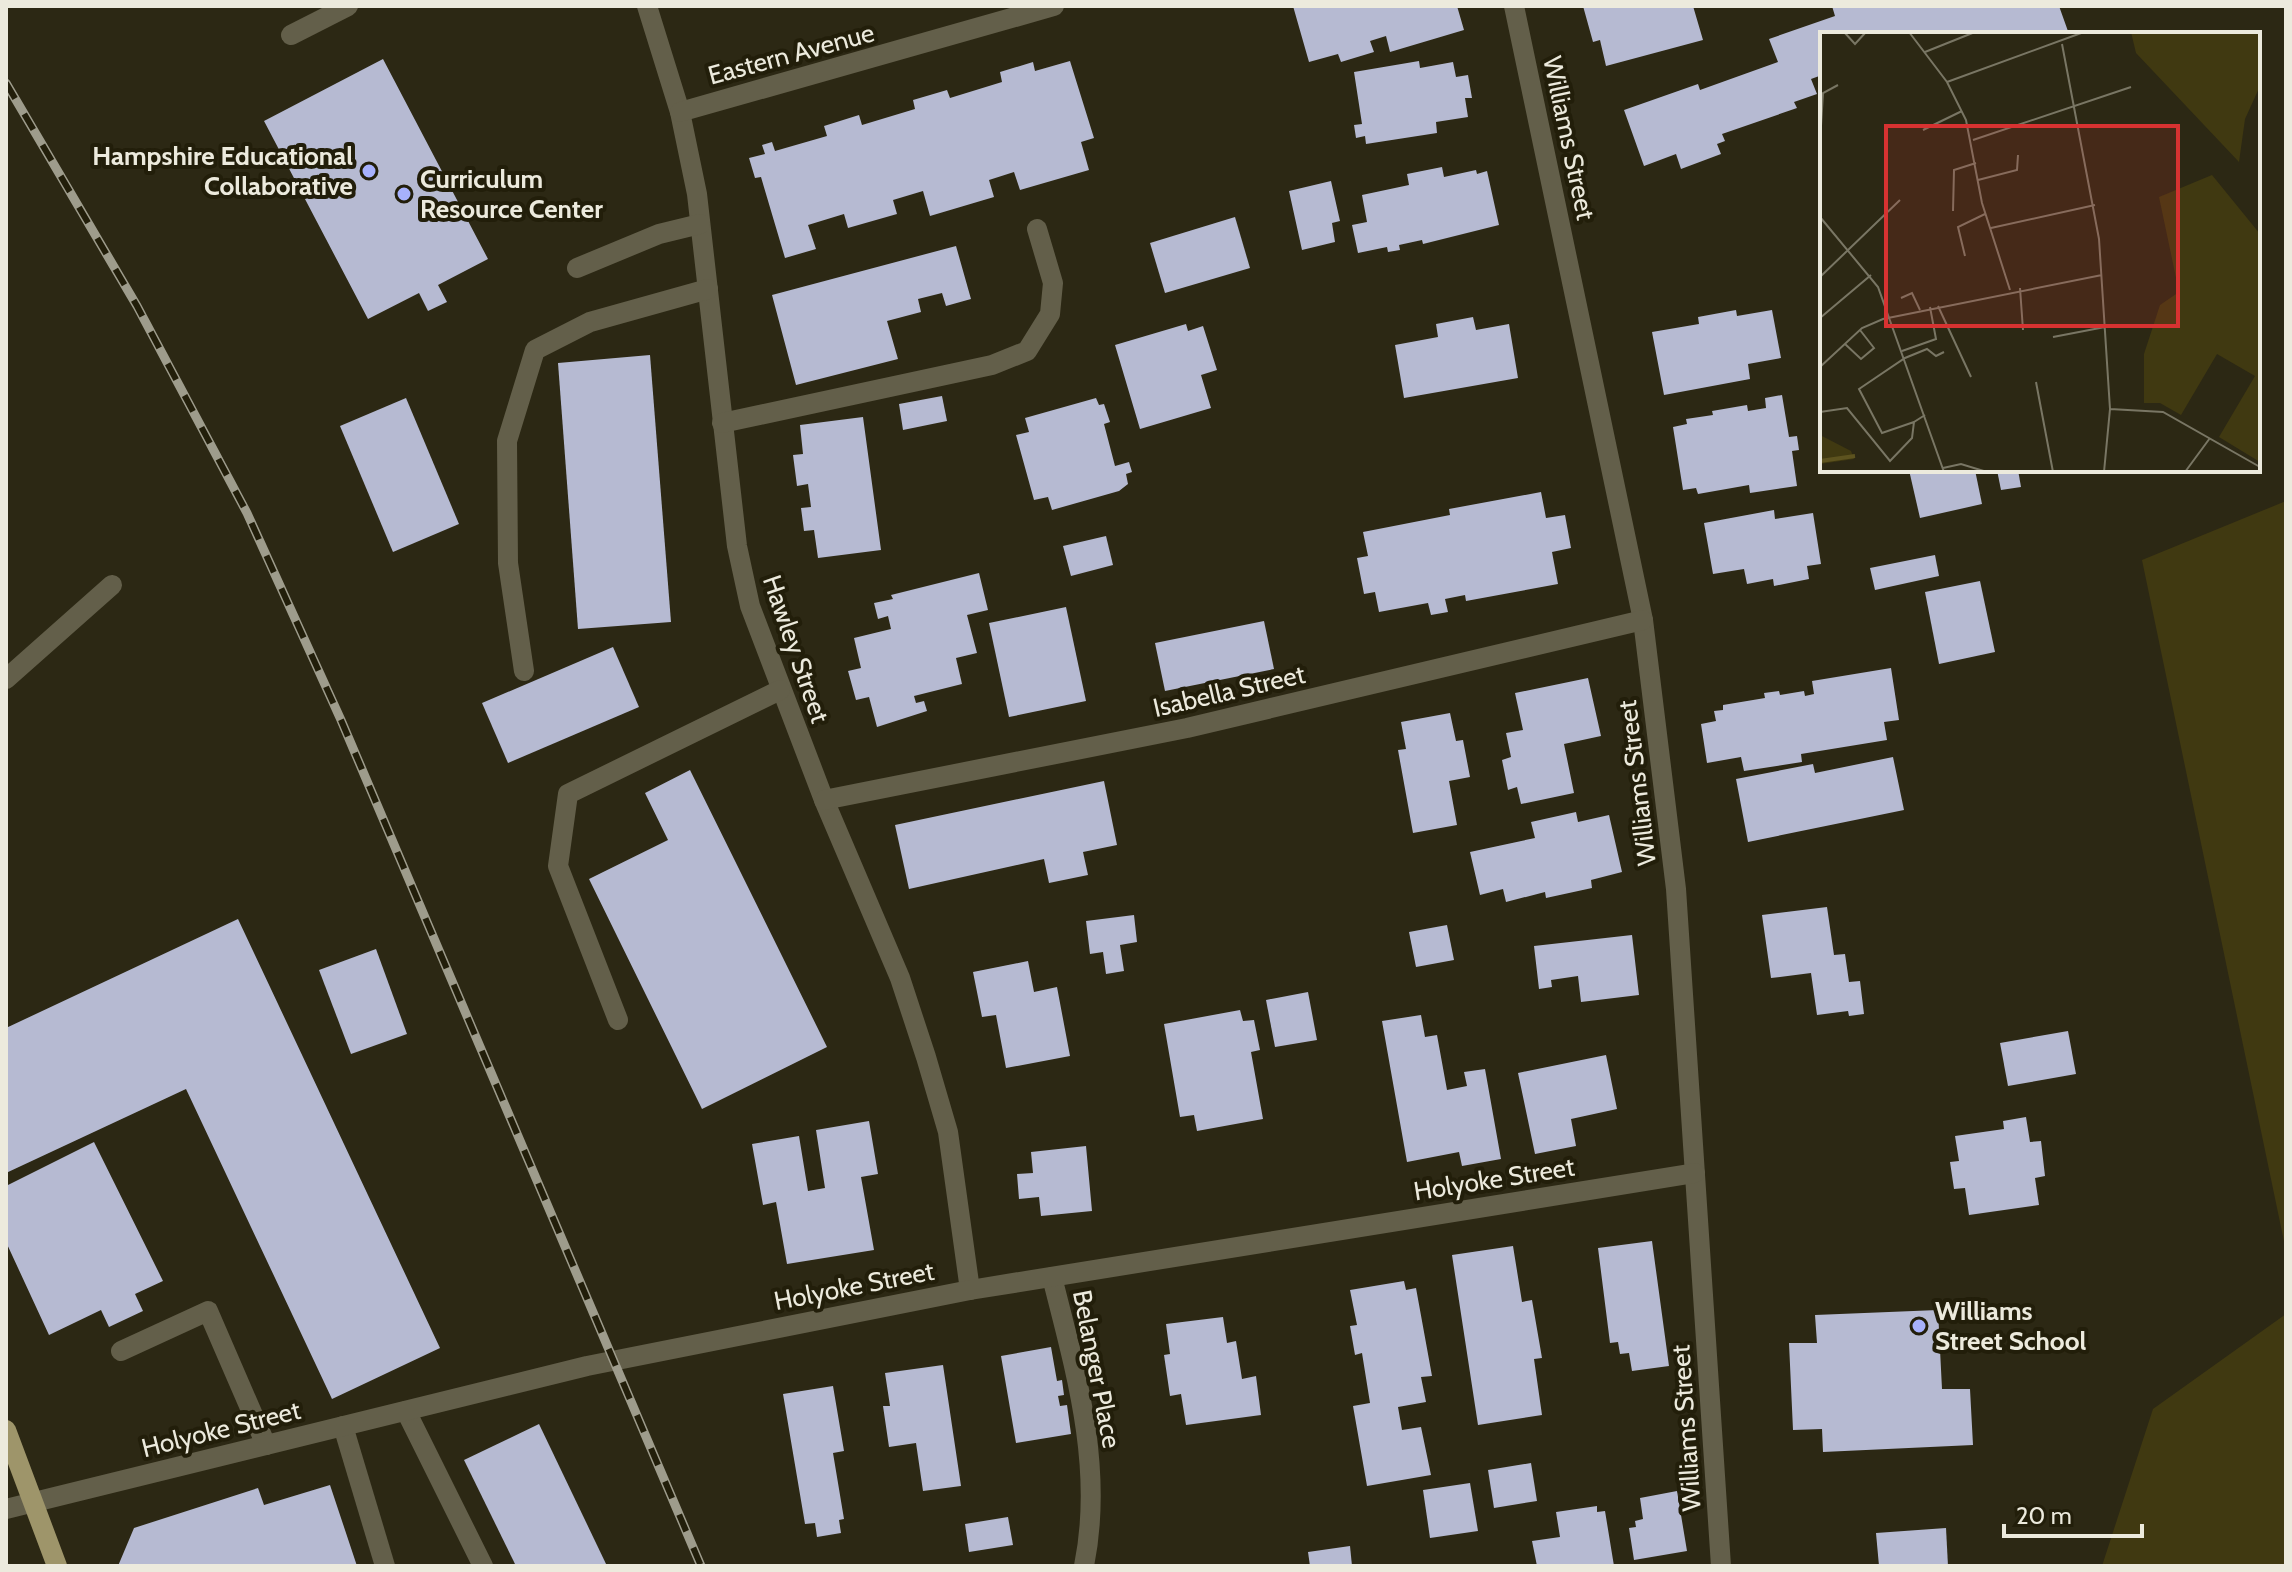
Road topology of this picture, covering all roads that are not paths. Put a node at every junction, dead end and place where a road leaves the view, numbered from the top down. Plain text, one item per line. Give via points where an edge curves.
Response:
1 (348, 6) edge
2 (647, 6) edge
3 (1054, 6) edge
4 (1514, 6) edge
5 (291, 35) dead end
6 (680, 112) junction
7 (700, 224) junction
8 (1037, 229) dead end
9 (577, 268) dead end
10 (708, 289) junction
11 (722, 423) junction
12 (112, 585) dead end
13 (1643, 620) junction
14 (524, 671) dead end
15 (6, 679) edge
16 (780, 690) junction
17 (824, 800) junction
18 (618, 1020) dead end
19 (1695, 1173) junction
20 (1052, 1277) junction
21 (970, 1290) junction
22 (121, 1351) dead end
23 (406, 1411) junction
24 (343, 1426) junction
25 (6, 1430) edge
26 (266, 1445) junction
27 (34, 1502) junction
28 (6, 1509) edge
29 (57, 1566) edge
30 (385, 1566) edge
31 (483, 1566) edge
32 (1084, 1566) edge
33 (1721, 1566) edge

1 - 5 street
2 - 6 street, Hawley Street
3 - 6 street, Eastern Avenue
4 - 13 street, Williams Street
6 - 7 street, Hawley Street
7 - 9 street via 659,234
7 - 10 street, Hawley Street
8 - 11 street via 1053,283 1050,314 1027,351 992,365
10 - 11 street, Hawley Street
10 - 14 street via 590,322 535,350 507,441 508,563
11 - 16 street, Hawley Street via 750,606
12 - 15 street
13 - 17 street, Isabella Street via 1187,728
13 - 19 street, Williams Street via 1676,889
16 - 17 street, Hawley Street
16 - 18 street via 568,794 558,866
17 - 21 street, Hawley Street via 900,978 926,1057 948,1132
19 - 20 street, Holyoke Street
19 - 33 street, Williams Street
20 - 21 street, Holyoke Street
20 - 32 street, Belanger Place via 1089,1443 1091,1531
21 - 23 street, Holyoke Street via 587,1366
22 - 26 street via 208,1311
23 - 24 street, Holyoke Street
23 - 31 street
24 - 26 street, Holyoke Street
24 - 30 street
25 - 27 main road
26 - 27 street, Holyoke Street
27 - 28 street, Holyoke Street
27 - 29 main road

